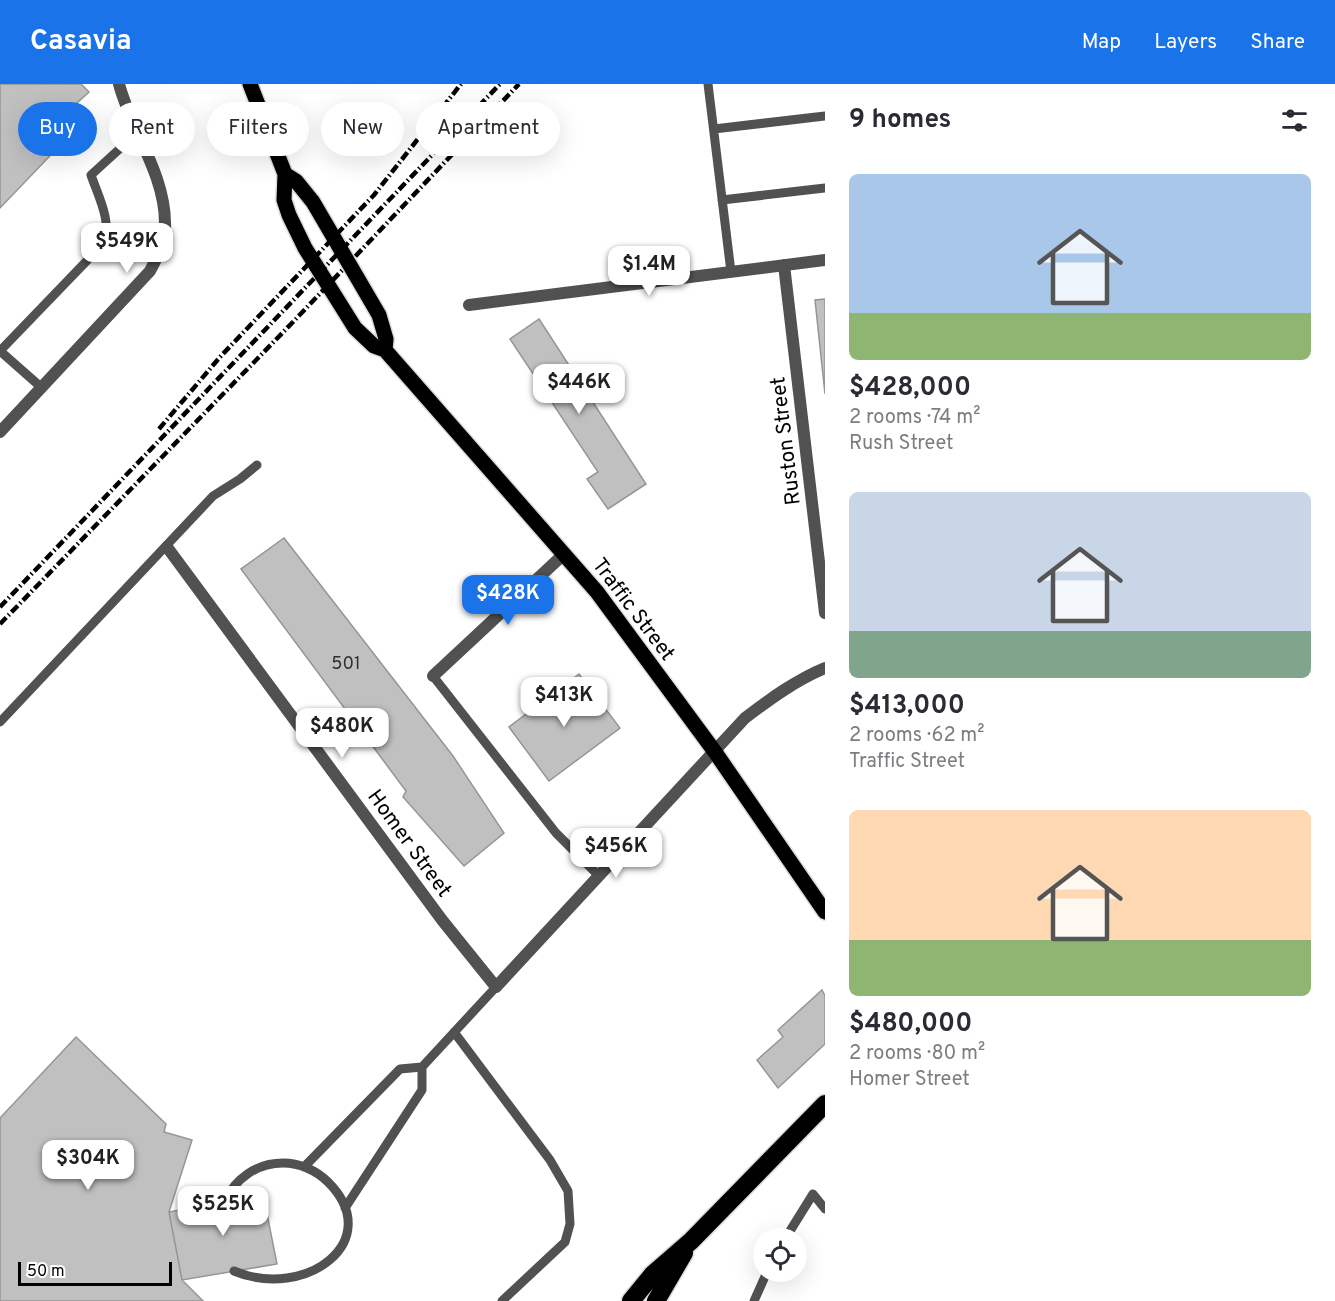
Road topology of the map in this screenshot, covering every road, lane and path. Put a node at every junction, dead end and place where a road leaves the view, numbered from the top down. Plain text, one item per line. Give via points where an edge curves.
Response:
1 (119, 84) edge
2 (250, 84) edge
3 (708, 84) edge
4 (126, 102) edge
5 (825, 116) edge
6 (714, 129) junction
7 (111, 156) edge
8 (146, 156) edge
9 (285, 174) junction
10 (825, 188) edge
11 (722, 200) junction
12 (825, 260) edge
13 (784, 265) junction
14 (731, 272) junction
15 (469, 305) dead end
16 (385, 350) junction
17 (0, 351) edge
18 (42, 388) junction
19 (0, 432) edge
20 (257, 465) dead end
21 (167, 547) junction
22 (564, 554) junction
23 (825, 613) edge
24 (825, 668) edge
25 (433, 676) joint
26 (0, 722) edge
27 (715, 752) junction
28 (599, 876) junction
29 (825, 912) edge
30 (496, 987) junction
31 (454, 1032) junction
32 (422, 1067) junction
33 (825, 1104) edge
34 (304, 1167) junction
35 (224, 1201) dead end
36 (345, 1208) junction
37 (825, 1209) edge
38 (792, 1228) edge
39 (691, 1241) junction
40 (234, 1271) dead end
41 (332, 1271) dead end
42 (763, 1282) edge
43 (261, 1289) dead end
44 (502, 1301) edge
45 (631, 1301) edge
46 (656, 1301) edge
47 (754, 1301) edge

1 - 4 street
2 - 9 main road, Traffic Street
3 - 6 lane
5 - 6 lane
6 - 11 lane
7 - 17 lane via 91,174 106,219 103,244
8 - 18 street via 161,194 166,224 161,249 150,271
9 - 16 main road, Traffic Street via 313,202 379,315
9 - 16 main road, Traffic Street via 284,200 305,248 355,328 374,346
10 - 11 lane
11 - 14 lane
12 - 13 street
13 - 14 street
13 - 23 street, Ruston Street
14 - 15 street
16 - 22 main road, Traffic Street
17 - 18 lane
18 - 19 street
20 - 21 lane via 213,496
21 - 26 lane
21 - 30 street, Homer Street via 442,920
22 - 25 street
22 - 27 main road, Traffic Street via 597,592
24 - 27 street via 760,706
25 - 28 lane via 556,833
27 - 28 street
27 - 29 main road, Traffic Street
28 - 30 street
30 - 31 lane
31 - 32 lane
31 - 44 lane via 559,1173 568,1191 570,1224 565,1242
32 - 34 lane via 400,1069
32 - 36 lane via 422,1090
33 - 39 highway
34 - 35 lane via 281,1163 251,1171 235,1184
34 - 36 lane via 326,1179
36 - 41 lane via 347,1237
37 - 38 lane via 813,1194
39 - 45 highway via 653,1274
39 - 46 highway
40 - 43 lane
42 - 47 lane

